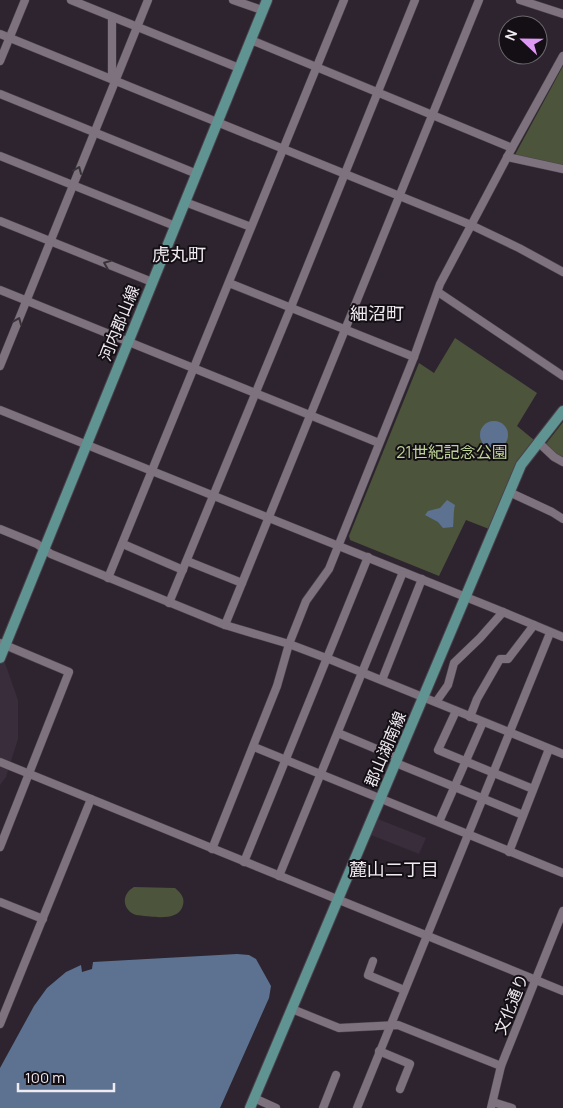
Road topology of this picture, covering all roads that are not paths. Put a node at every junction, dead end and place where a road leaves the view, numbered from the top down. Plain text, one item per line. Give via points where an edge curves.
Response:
1 (25, 0) edge
2 (71, 0) edge
3 (148, 0) edge
4 (233, 0) edge
5 (267, 0) edge
6 (344, 0) edge
7 (415, 0) edge
8 (479, 0) edge
9 (520, 0) edge
10 (262, 10) junction
11 (563, 14) edge
12 (112, 17) junction
13 (137, 27) junction
14 (0, 34) edge
15 (9, 38) junction
16 (251, 40) junction
17 (563, 56) edge
18 (0, 61) edge
19 (317, 67) junction
20 (239, 68) junction
21 (114, 80) junction
22 (377, 92) junction
23 (0, 94) edge
24 (433, 115) junction
25 (217, 123) junction
26 (94, 133) junction
27 (512, 148) junction
28 (283, 149) junction
29 (0, 156) edge
30 (507, 157) junction
31 (563, 169) edge
32 (197, 174) junction
33 (344, 174) junction
34 (72, 186) junction
35 (400, 196) junction
36 (185, 202) junction
37 (0, 221) edge
38 (471, 225) junction
39 (175, 226) junction
40 (251, 227) junction
41 (50, 242) junction
42 (563, 272) edge
43 (152, 282) junction
44 (228, 282) junction
45 (0, 290) edge
46 (438, 292) junction
47 (26, 301) junction
48 (291, 307) junction
49 (345, 329) junction
50 (129, 341) junction
51 (414, 357) junction
52 (0, 366) edge
53 (195, 368) junction
54 (563, 376) edge
55 (256, 393) junction
56 (0, 410) edge
57 (563, 411) edge
58 (310, 415) junction
59 (538, 442) junction
60 (379, 443) junction
61 (87, 444) junction
62 (563, 462) edge
63 (152, 471) junction
64 (509, 492) junction
65 (214, 495) junction
66 (268, 518) junction
67 (563, 519) edge
68 (0, 529) edge
69 (122, 544) junction
70 (338, 546) junction
71 (44, 549) junction
72 (368, 558) junction
73 (187, 561) junction
74 (183, 570) junction
75 (404, 572) junction
76 (108, 578) junction
77 (422, 580) junction
78 (242, 583) junction
79 (465, 597) junction
80 (169, 603) junction
81 (504, 612) junction
82 (225, 625) junction
83 (534, 625) junction
84 (550, 633) junction
85 (563, 638) edge
86 (2, 644) edge
87 (289, 644) junction
88 (0, 658) edge
89 (327, 658) junction
90 (362, 672) junction
91 (382, 680) junction
92 (424, 697) junction
93 (436, 702) junction
94 (456, 710) junction
95 (470, 717) junction
96 (483, 722) junction
97 (509, 732) junction
98 (338, 733) junction
99 (254, 747) junction
100 (549, 749) junction
101 (563, 754) edge
102 (286, 760) junction
103 (397, 760) junction
104 (0, 762) edge
105 (465, 762) junction
106 (492, 773) junction
107 (30, 775) junction
108 (321, 775) junction
109 (454, 788) junction
110 (534, 789) junction
111 (91, 799) junction
112 (380, 799) junction
113 (482, 799) junction
114 (523, 815) junction
115 (439, 822) junction
116 (468, 834) junction
117 (0, 847) edge
118 (212, 849) junction
119 (509, 852) junction
120 (244, 862) junction
121 (563, 873) edge
122 (280, 876) junction
123 (338, 900) junction
124 (0, 902) edge
125 (563, 911) edge
126 (43, 919) junction
127 (426, 936) junction
128 (373, 961) dead end
129 (536, 980) junction
130 (404, 990) junction
131 (563, 991) edge
132 (292, 1008) junction
133 (0, 1024) edge
134 (390, 1025) junction
135 (380, 1052) junction
136 (501, 1066) junction
137 (336, 1075) dead end
138 (400, 1089) dead end
139 (254, 1098) junction
140 (492, 1105) edge
141 (250, 1108) edge
142 (276, 1108) edge
143 (323, 1108) edge
144 (357, 1108) edge
145 (512, 1108) edge

1 - 15 street
2 - 12 street
3 - 13 street
4 - 10 street
5 - 10 main road, 河内郡山線
6 - 19 street
7 - 22 street
8 - 24 street
9 - 11 street
10 - 16 main road, 河内郡山線
12 - 13 street
12 - 21 street
13 - 20 street
13 - 21 street
14 - 15 street
15 - 18 street
15 - 21 street
16 - 19 street
16 - 20 main road, 河内郡山線
17 - 27 street
19 - 22 street
19 - 28 street
20 - 25 main road, 河内郡山線
21 - 25 street
21 - 26 street
22 - 24 street
22 - 33 street
23 - 26 street
24 - 27 street
24 - 35 street
25 - 28 street
25 - 32 main road, 河内郡山線
26 - 32 street
34 -> 26 street
27 - 30 street
28 - 33 street
28 - 40 street
29 - 34 street
30 - 31 street
30 - 38 street
32 - 36 main road, 河内郡山線
33 - 35 street
33 - 48 street
34 - 39 street
34 - 41 street
35 - 38 street
35 - 49 street
36 - 39 main road, 河内郡山線
36 - 40 street
37 - 41 street
38 - 42 street
38 - 46 street
39 - 43 main road, 河内郡山線
40 - 44 street
43 -> 41 street
41 - 47 street
43 - 50 main road, 河内郡山線
44 - 48 street
44 - 53 street
45 - 47 street
46 - 51 street
46 - 54 street
47 - 50 street
52 -> 47 street
48 - 49 street
48 - 55 street
49 - 51 street
49 - 58 street
50 - 53 street
50 - 61 main road, 河内郡山線
51 - 60 street
53 - 55 street
53 - 63 street
55 - 58 street
55 - 65 street
56 - 61 street
57 - 59 main road, 郡山湖南線
58 - 60 street
58 - 66 street
59 - 62 street
59 - 64 main road, 郡山湖南線 via 524,459
60 - 70 street
61 - 63 street
61 - 71 main road, 河内郡山線
63 - 65 street
63 - 69 street
64 - 67 street
64 - 79 main road, 郡山湖南線
65 - 66 street
65 - 73 street
66 - 70 street
66 - 78 street
68 - 71 street
69 - 74 street
69 - 76 street
70 - 72 street
70 - 87 street via 328,569 306,601
71 - 76 street
71 - 86 main road, 河内郡山線
72 - 75 street
72 - 89 street
73 - 74 street
73 - 78 street
74 - 80 street
75 - 77 street
75 - 90 street
76 - 80 street
77 - 79 street
77 - 91 street
78 - 82 street
79 - 81 street
79 - 92 main road, 郡山湖南線
80 - 82 street
81 - 83 street
81 - 93 street via 454,663 448,685
82 - 87 street
83 - 84 street
83 - 95 street via 508,659 500,659
84 - 85 street
84 - 97 street
86 - 88 main road, 河内郡山線
86 - 107 street via 69,672
87 - 89 street
87 - 99 street
89 - 90 street
89 - 102 street
90 - 91 street
90 - 98 street
91 - 92 street
92 - 93 street
92 - 103 main road, 郡山湖南線
93 - 94 street
94 - 95 street
94 - 105 street via 438,750
95 - 96 street
96 - 97 street
96 - 105 street
97 - 100 street
97 - 106 street
98 - 103 street
98 - 108 street
99 - 102 street
99 - 118 street
100 - 101 street
100 - 110 street
102 - 108 street
102 - 120 street
103 - 109 street
103 - 112 main road, 郡山湖南線
104 - 107 street
105 - 106 street
105 - 109 street
106 - 110 street
106 - 113 street
107 - 111 street
107 - 117 street
108 - 112 street
108 - 122 street
109 - 113 street
109 - 115 street
110 - 114 street
111 - 118 street
111 - 126 street
112 - 115 street
112 - 123 main road, 郡山湖南線
113 - 114 street
113 - 116 street
114 - 119 street
115 - 116 street
116 - 119 street
116 - 127 street
118 - 120 street
119 - 121 street
120 - 122 street
122 - 123 street
123 - 127 street
123 - 132 main road, 郡山湖南線
124 - 126 street
125 - 129 street, 文化通り
126 - 133 street
127 - 129 street
127 - 130 street
128 - 130 street via 368,975
129 - 131 street
129 - 136 street, 文化通り
130 - 134 street
132 - 134 street via 339,1028
132 - 139 main road, 郡山湖南線
134 - 135 street
134 - 136 street via 398,1025
135 - 138 street via 410,1064
135 - 144 street
136 - 140 street, 文化通り
137 - 143 street
139 - 141 main road, 郡山湖南線
139 - 142 street
140 - 145 street

